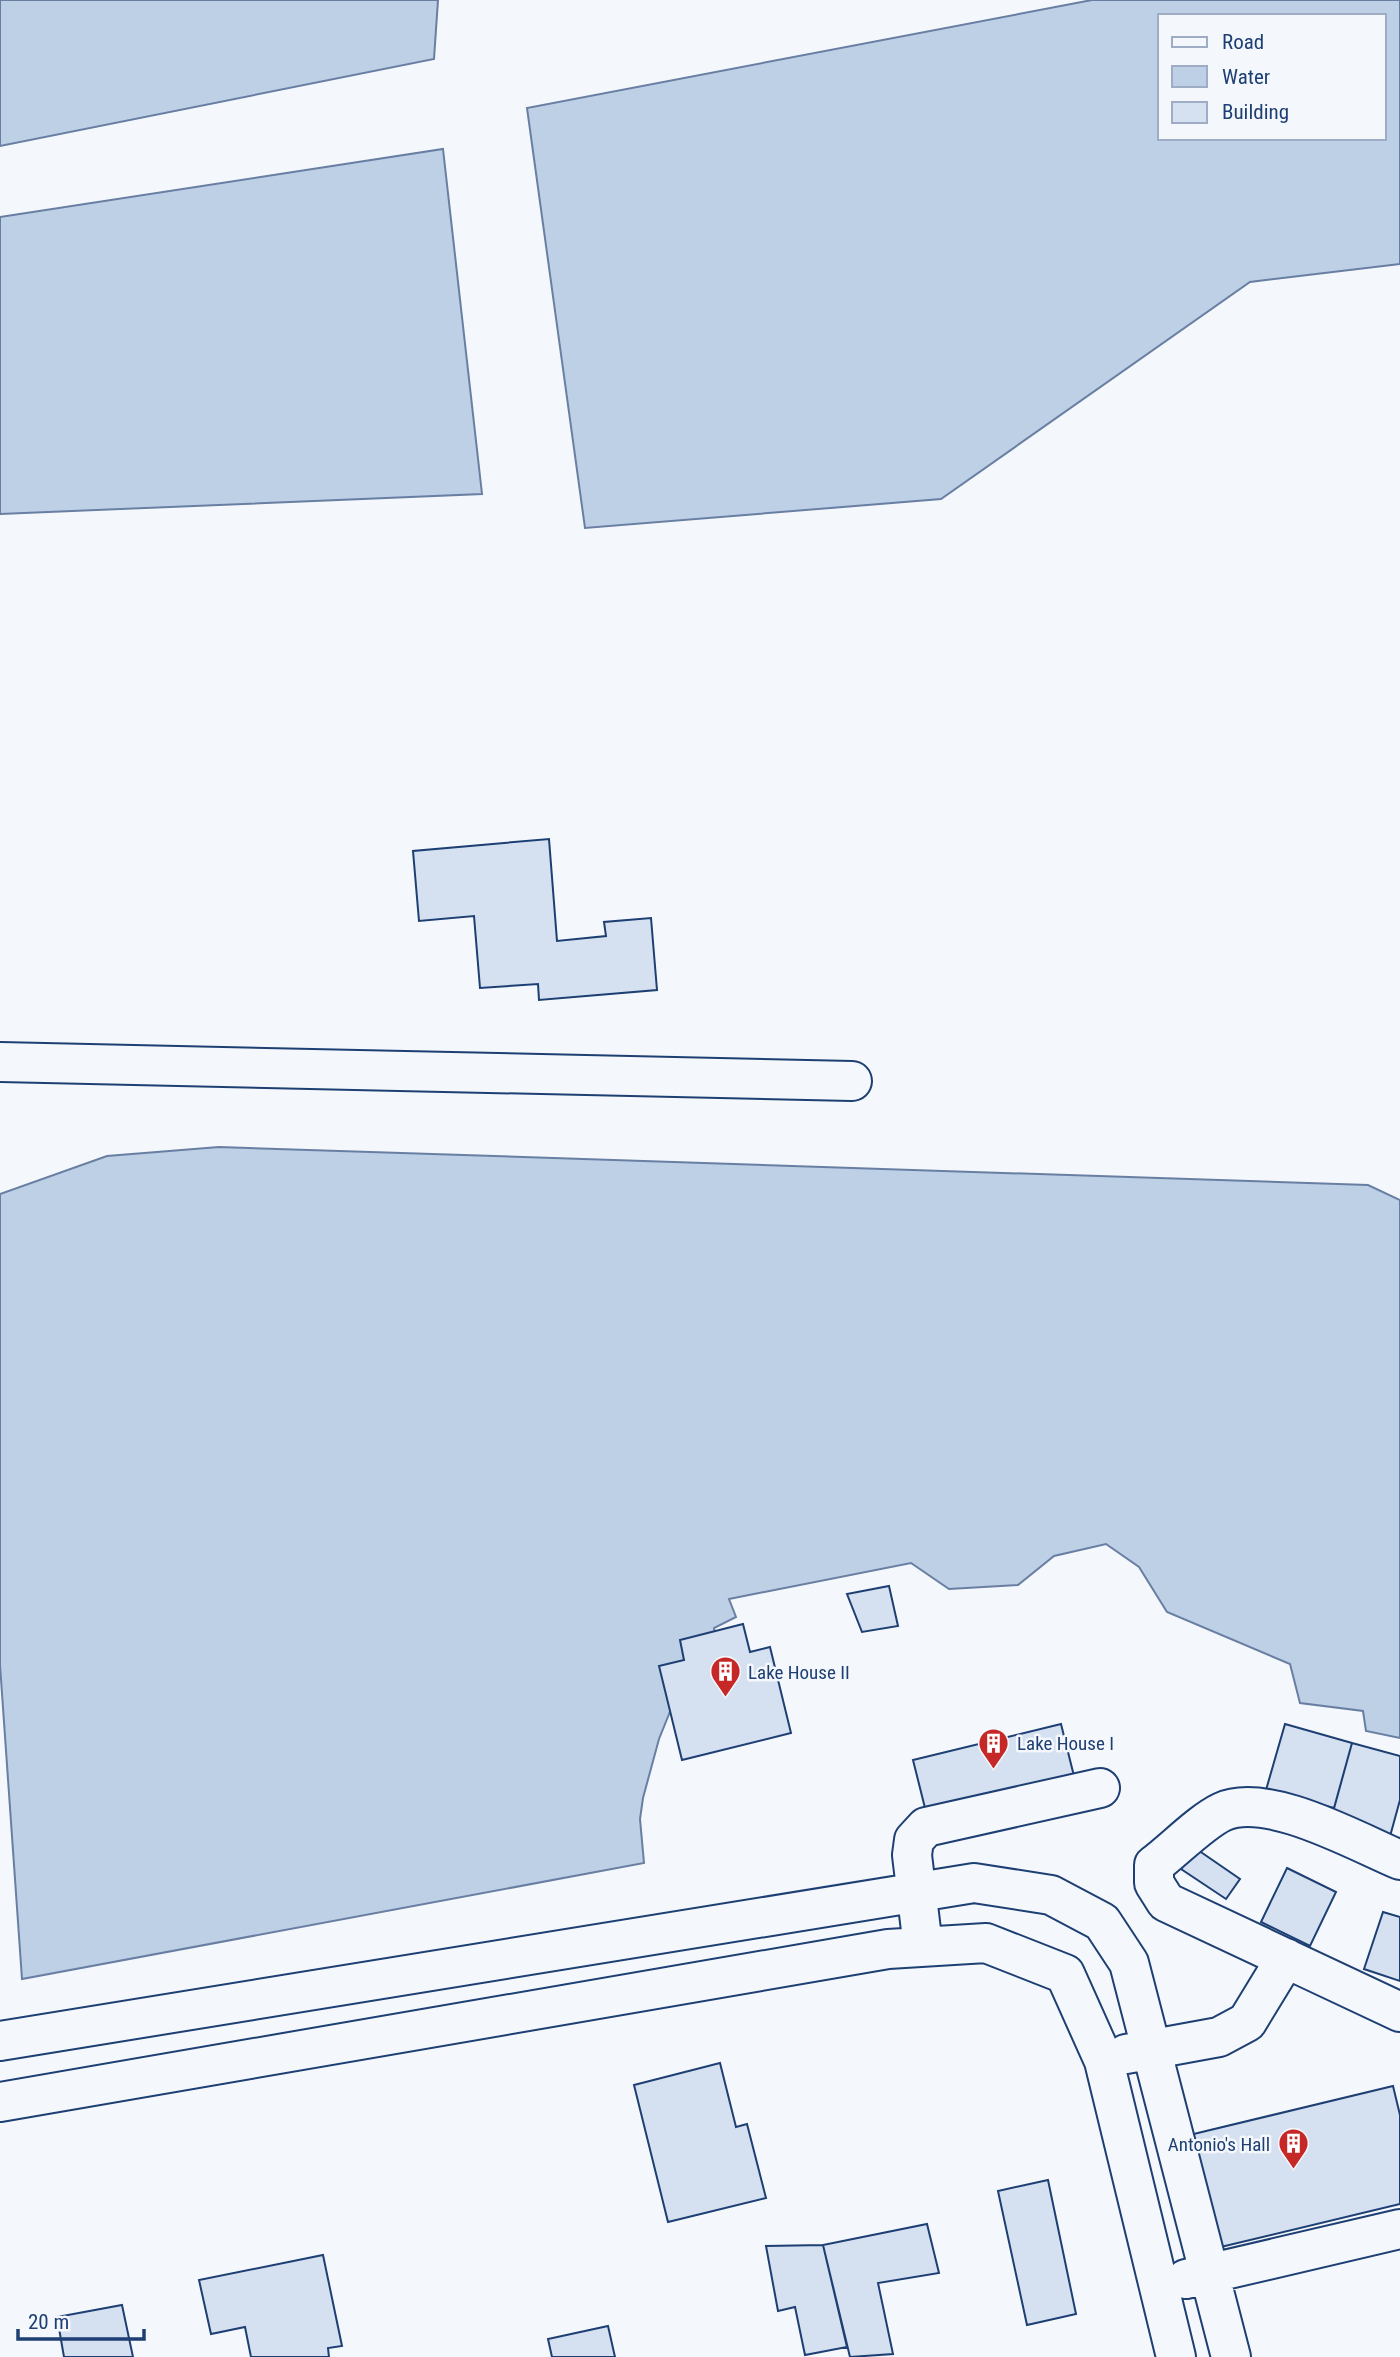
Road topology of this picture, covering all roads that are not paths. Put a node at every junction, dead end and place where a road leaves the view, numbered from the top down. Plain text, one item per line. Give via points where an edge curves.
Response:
1 (0, 1062) edge
2 (852, 1080) dead end
3 (1100, 1787) dead end
4 (1400, 1860) edge
5 (916, 1893) junction
6 (923, 1947) junction
7 (1286, 1958) junction
8 (1400, 2012) edge
9 (0, 2041) edge
10 (1149, 2048) junction
11 (1104, 2061) junction
12 (0, 2102) edge
13 (1400, 2229) edge
14 (1209, 2272) junction
15 (1160, 2286) junction
16 (1176, 2357) edge
17 (1231, 2357) edge

1 - 2 street
3 - 5 street via 926,1827 914,1840
4 - 7 street via 1276,1809 1250,1807 1223,1812 1154,1865 1154,1882 1166,1902
5 - 6 street
5 - 9 street
5 - 10 street via 974,1882 1051,1895 1102,1922 1129,1963
6 - 11 street via 986,1943 1065,1974
6 - 12 street
7 - 8 street
7 - 10 street via 1247,2022 1219,2037
10 - 11 street
10 - 14 street
11 - 15 street
13 - 14 street
14 - 15 street
14 - 17 street
15 - 16 street

